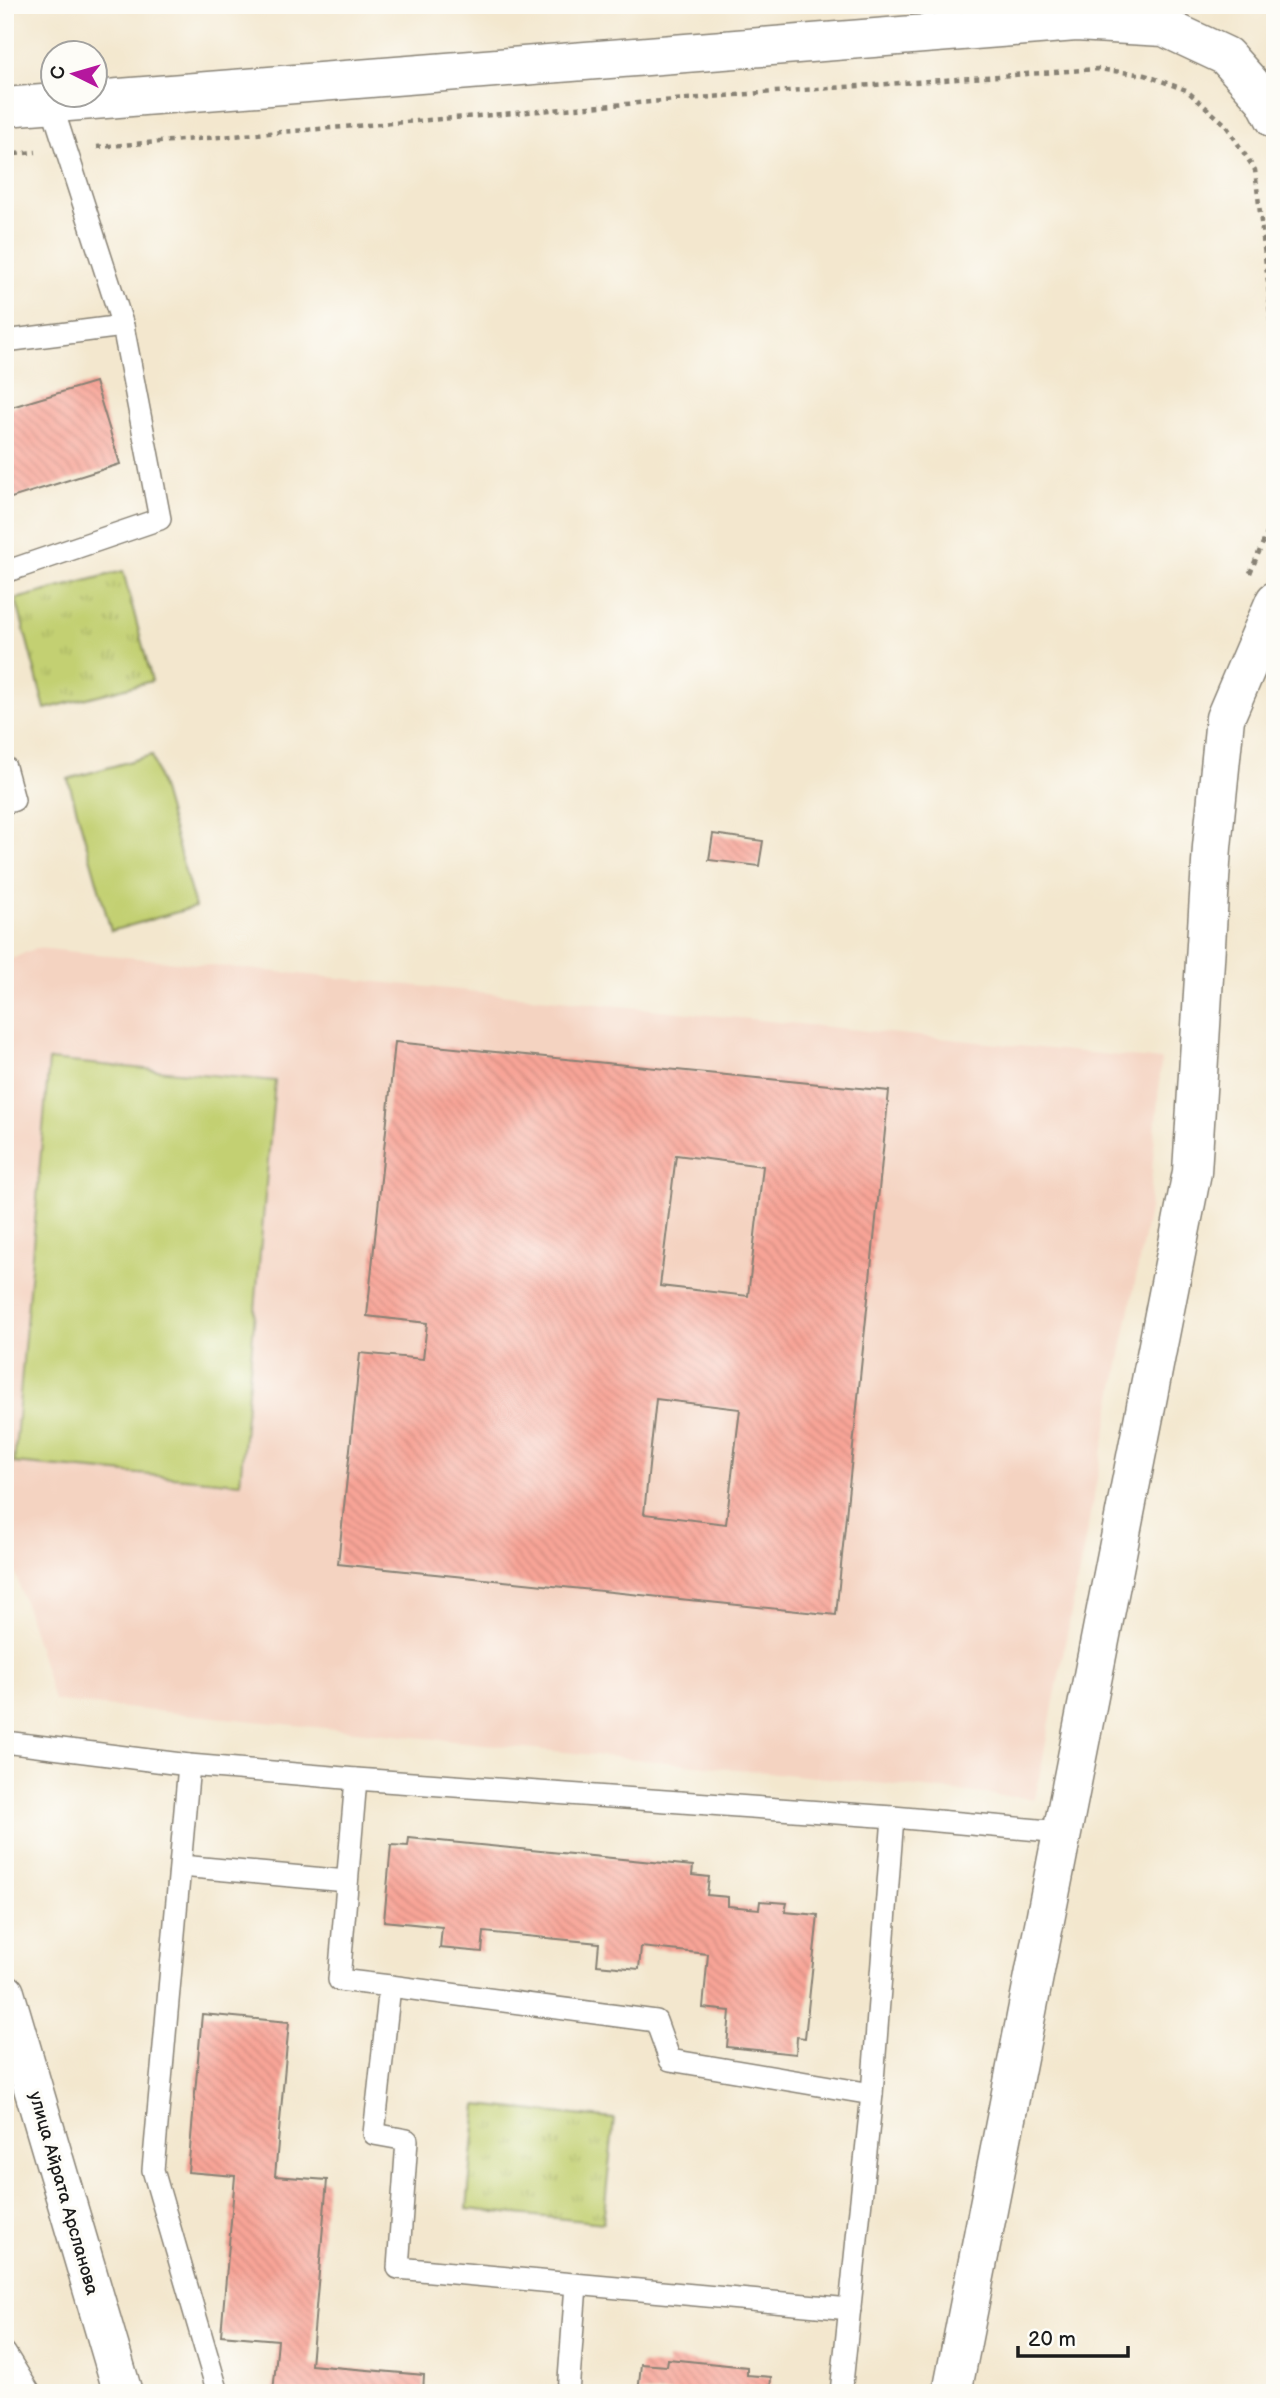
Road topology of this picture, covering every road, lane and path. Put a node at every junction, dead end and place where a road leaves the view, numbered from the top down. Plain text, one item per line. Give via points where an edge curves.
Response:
1 (108, 98) edge
2 (38, 104) edge
3 (5, 107) edge
4 (53, 108) edge
5 (1275, 119) edge
6 (66, 150) junction
7 (5, 155) edge
8 (122, 326) junction
9 (5, 341) edge
10 (1275, 409) edge
11 (1275, 498) edge
12 (5, 572) edge
13 (1259, 593) edge
14 (5, 766) edge
15 (5, 803) edge
16 (5, 1742) edge
17 (190, 1765) junction
18 (356, 1779) junction
19 (893, 1817) junction
20 (1062, 1832) junction
21 (181, 1866) junction
22 (347, 1881) junction
23 (390, 1986) junction
24 (5, 1993) edge
25 (872, 2094) junction
26 (576, 2285) junction
27 (850, 2309) junction
28 (5, 2353) edge
29 (30, 2393) edge
30 (123, 2393) edge
31 (218, 2393) edge
32 (568, 2393) edge
33 (841, 2393) edge
34 (952, 2393) edge

1 - 5 street via 1076,22 1164,27 1226,56 1265,100
2 - 3 street
4 - 6 lane
6 - 7 path
6 - 8 lane
6 - 10 path via 1084,69 1144,75 1186,90 1225,124 1255,170 1268,282
8 - 9 lane
8 - 12 lane via 160,519
11 - 13 path
13 - 20 street via 1225,718 1212,847 1192,1172
14 - 15 lane via 14,800
16 - 17 lane
17 - 18 lane
17 - 21 lane
18 - 19 lane
18 - 22 lane
19 - 20 lane
19 - 25 lane
20 - 34 street
21 - 22 lane
21 - 31 lane via 153,2170
22 - 23 lane via 339,1980
23 - 25 lane via 656,2021 670,2060
23 - 26 lane via 374,2134 407,2140 398,2269
24 - 30 street, улица Айрата Арсланова
25 - 27 lane
26 - 27 lane
26 - 32 lane
27 - 33 lane
28 - 29 lane

